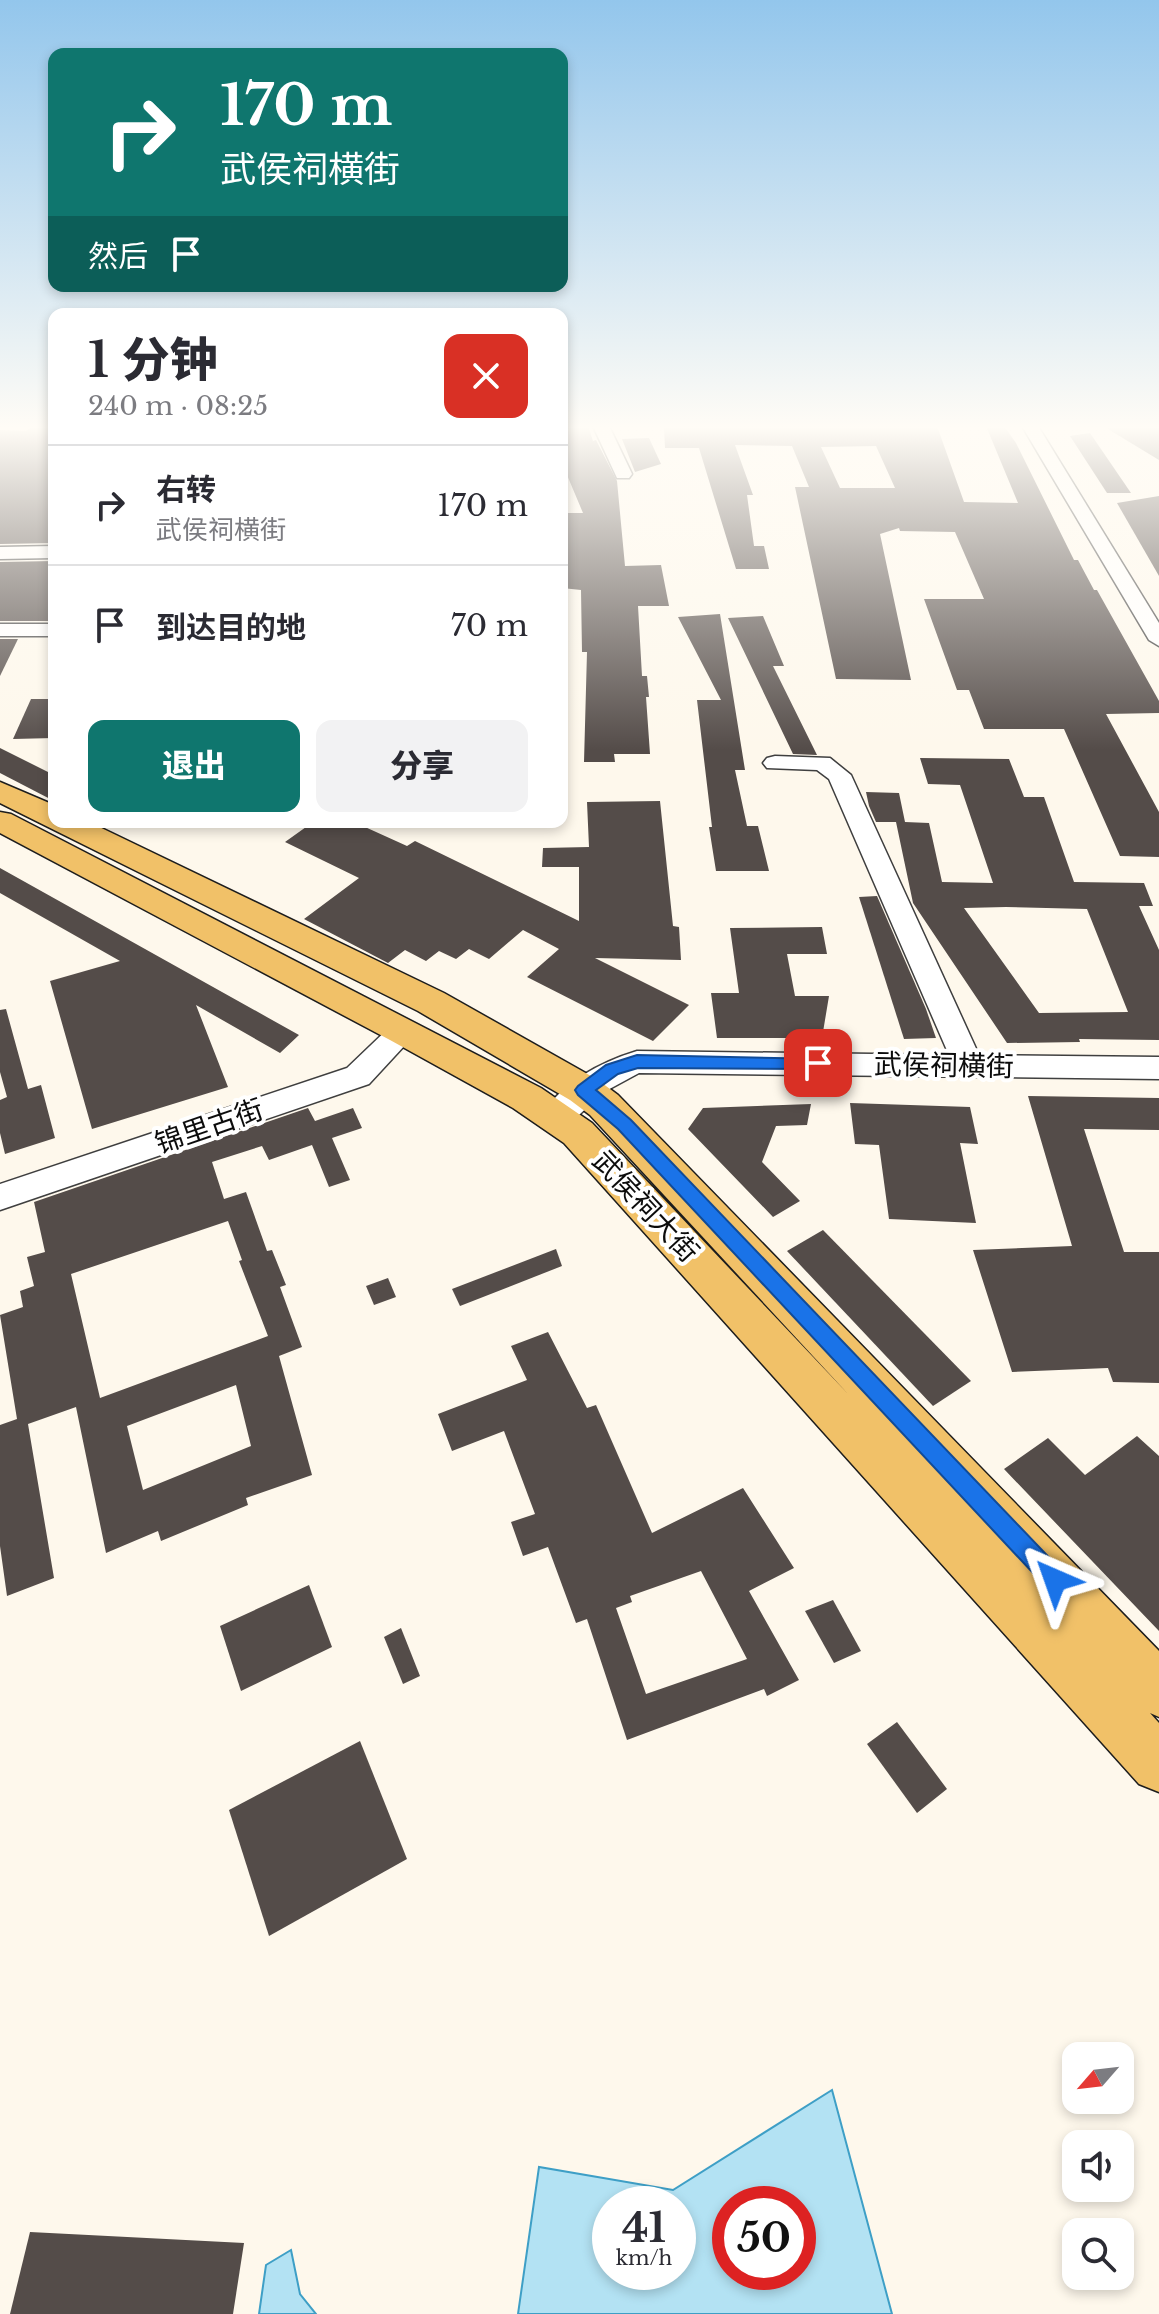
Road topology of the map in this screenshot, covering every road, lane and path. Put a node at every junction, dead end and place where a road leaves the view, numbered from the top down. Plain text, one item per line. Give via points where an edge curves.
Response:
1 (1095, 534) edge
2 (48, 553) edge
3 (2, 557) edge
4 (0, 630) edge
5 (48, 630) edge
6 (1159, 640) edge
7 (775, 763) dead end
8 (0, 791) edge
9 (48, 812) edge
10 (0, 821) edge
11 (84, 828) edge
12 (403, 1031) junction
13 (968, 1065) junction
14 (1159, 1068) edge
15 (570, 1104) junction
16 (0, 1197) edge
17 (1159, 1690) edge
18 (1159, 1764) edge

1 - 6 street
2 - 3 street
4 - 5 street
7 - 13 street via 822,763 839,775
8 - 9 main road, 武侯祠大街
10 - 12 main road, 武侯祠大街
11 - 15 main road, 武侯祠大街 via 431,1002
12 - 15 main road, 武侯祠大街
12 - 16 street, 锦里古街 via 358,1076
13 - 14 street, 武侯祠横街
13 - 15 street, 武侯祠横街 via 637,1062 612,1070
15 - 17 main road, 武侯祠大街 via 625,1125
15 - 18 main road, 武侯祠大街 via 595,1150

